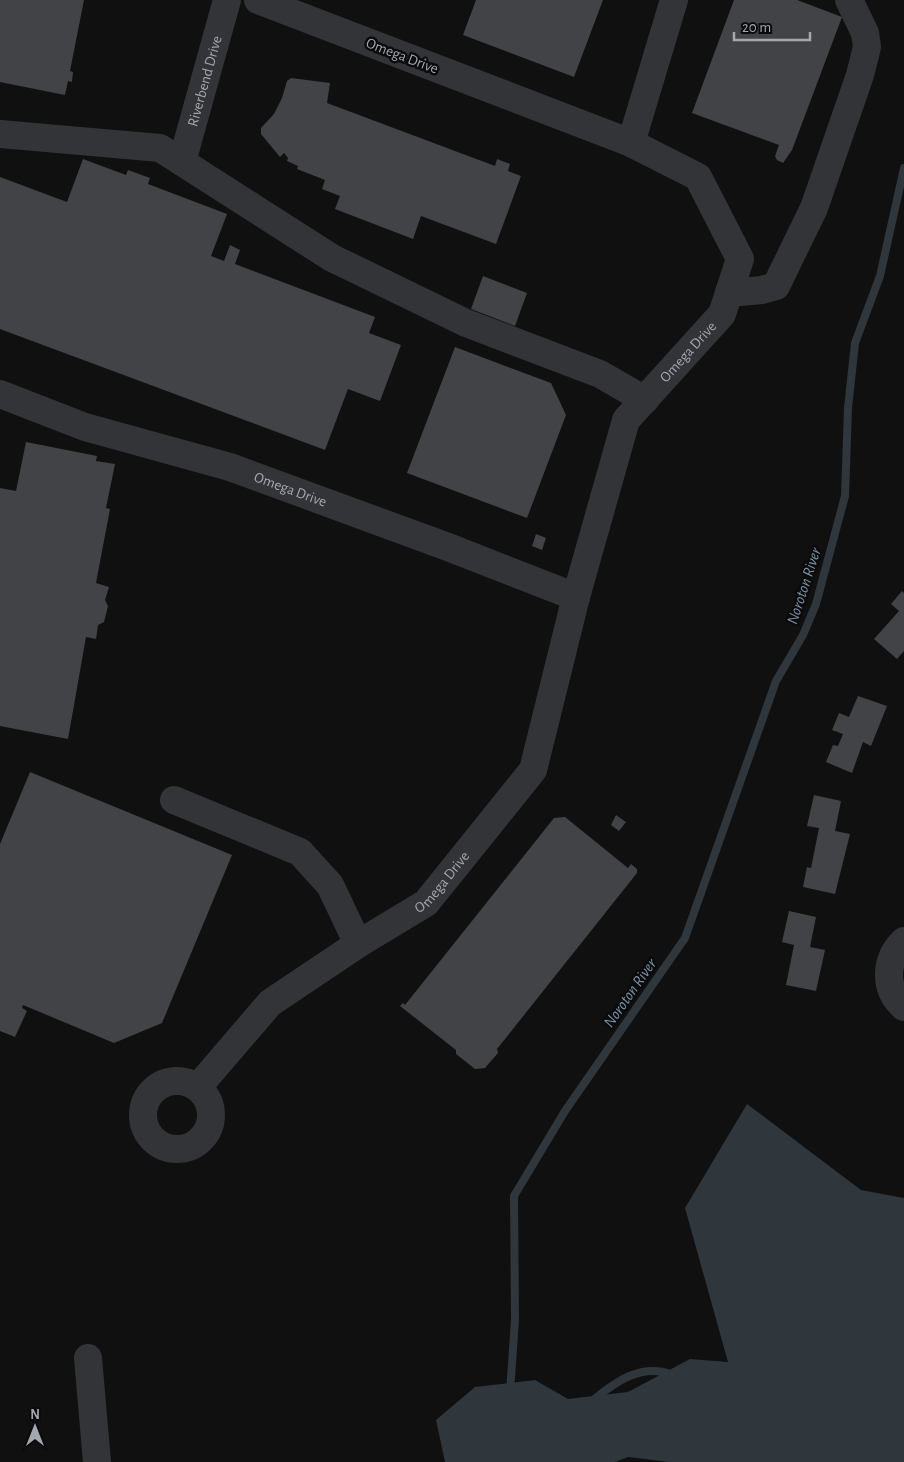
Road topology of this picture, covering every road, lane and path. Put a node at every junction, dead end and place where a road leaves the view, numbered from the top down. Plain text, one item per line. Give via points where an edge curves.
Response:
1 (226, 0) edge
2 (258, 0) edge
3 (674, 0) edge
4 (849, 0) edge
5 (0, 134) edge
6 (631, 143) junction
7 (182, 162) junction
8 (729, 293) junction
9 (0, 394) edge
10 (645, 400) junction
11 (576, 598) junction
12 (174, 800) dead end
13 (904, 941) edge
14 (358, 944) junction
15 (904, 1007) edge
16 (198, 1087) dead end
17 (88, 1358) dead end
18 (97, 1462) edge

1 - 7 street, Riverbend Drive
2 - 6 street, Omega Drive
3 - 6 street
4 - 8 street via 865,33 867,48 814,208 776,286
5 - 7 street via 160,148
6 - 8 street, Omega Drive via 698,177 740,259
7 - 10 street via 332,258 466,323 600,374
8 - 10 street, Omega Drive via 722,314
9 - 11 street, Omega Drive via 85,427 230,467
10 - 11 street, Omega Drive via 626,420
11 - 14 street, Omega Drive via 533,770 426,903
12 - 14 street via 300,852 330,885
13 - 15 street via 894,953 889,971 891,989
14 - 16 street, Omega Drive via 270,1003
17 - 18 street

